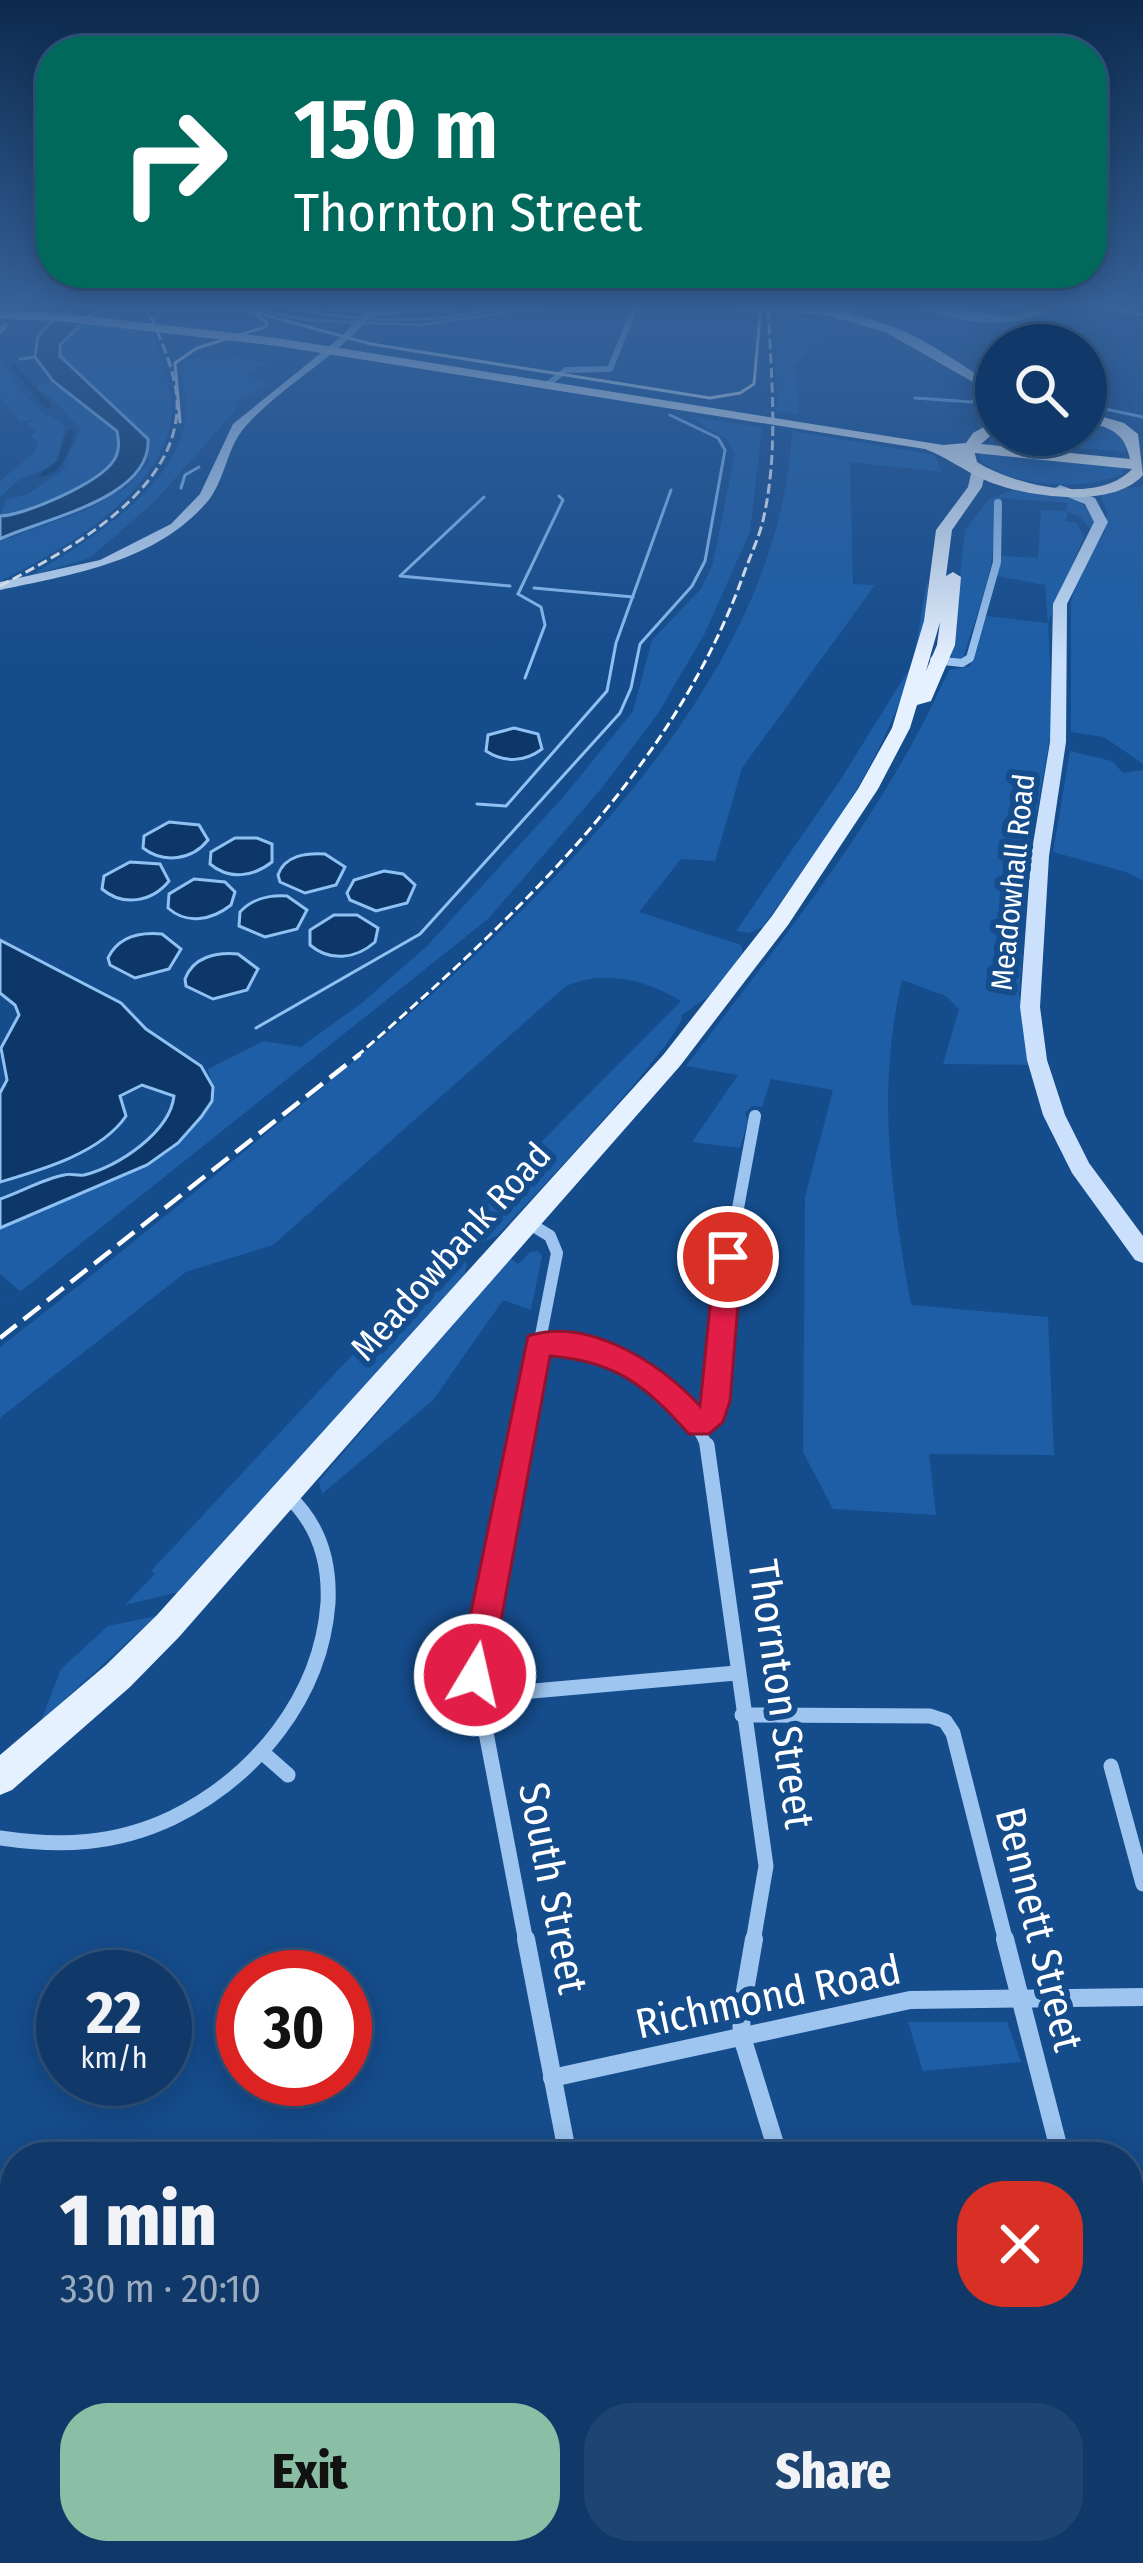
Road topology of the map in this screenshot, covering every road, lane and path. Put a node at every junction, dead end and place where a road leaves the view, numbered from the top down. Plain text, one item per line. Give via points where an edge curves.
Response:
1 (240, 425) edge
2 (804, 425) edge
3 (819, 425) edge
4 (1107, 429) edge
5 (975, 437) edge
6 (975, 441) edge
7 (946, 444) junction
8 (1136, 446) edge
9 (974, 465) junction
10 (1143, 483) edge
11 (1123, 484) junction
12 (1035, 486) junction
13 (1096, 495) junction
14 (998, 503) dead end
15 (945, 571) junction
16 (0, 586) edge
17 (920, 657) junction
18 (940, 661) junction
19 (902, 728) junction
20 (755, 1115) dead end
21 (527, 1222) junction
22 (1143, 1254) edge
23 (538, 1344) junction
24 (699, 1425) junction
25 (286, 1494) junction
26 (736, 1673) junction
27 (477, 1696) junction
28 (742, 1715) junction
29 (263, 1753) junction
30 (1111, 1766) dead end
31 (288, 1775) dead end
32 (0, 1778) edge
33 (0, 1838) edge
34 (1143, 1884) edge
35 (1143, 1997) edge
36 (1020, 1999) junction
37 (742, 2038) junction
38 (553, 2078) junction
39 (565, 2142) edge
40 (774, 2142) edge
41 (1057, 2142) edge

1 - 16 street via 206,495 176,527 130,553
2 - 8 highway via 1002,449
3 - 7 highway
4 - 8 highway
5 - 7 highway
6 - 9 highway via 967,454
7 - 9 highway
8 - 11 highway via 1139,468
9 - 12 highway
9 - 15 main road via 976,487 944,530
10 - 11 highway
11 - 13 highway
12 - 13 highway
12 - 15 main road via 999,489 975,503
13 - 22 street, Meadowhall Road via 1101,522 1066,587 1058,627 1058,742 1040,856 1032,1031 1065,1140
14 - 18 street via 998,562 970,658
15 - 17 main road
15 - 18 main road via 952,617
17 - 18 street
17 - 19 main road
18 - 19 main road
19 - 21 main road, Meadowbank Road via 780,920 672,1060
20 - 24 street via 728,1257 716,1401
21 - 23 street, South Street via 550,1236 557,1253
21 - 25 main road, Meadowbank Road
23 - 24 street via 624,1360
23 - 27 street, South Street via 477,1652
24 - 26 street, Thornton Street via 712,1464
25 - 29 street via 313,1521 330,1597 305,1696
25 - 32 main road, Meadowbank Road via 118,1676
26 - 27 street
26 - 28 street, Thornton Street
27 - 38 street, South Street
28 - 36 street, Bennett Street via 945,1721
28 - 37 street, Thornton Street via 766,1866
29 - 31 street
29 - 33 street via 206,1797 119,1835 67,1844
30 - 34 street
35 - 36 street, Richmond Road
36 - 37 street, Richmond Road via 910,2000
36 - 41 street, Bennett Street
37 - 38 street, Richmond Road
37 - 40 street, Thornton Street
38 - 39 street, South Street

